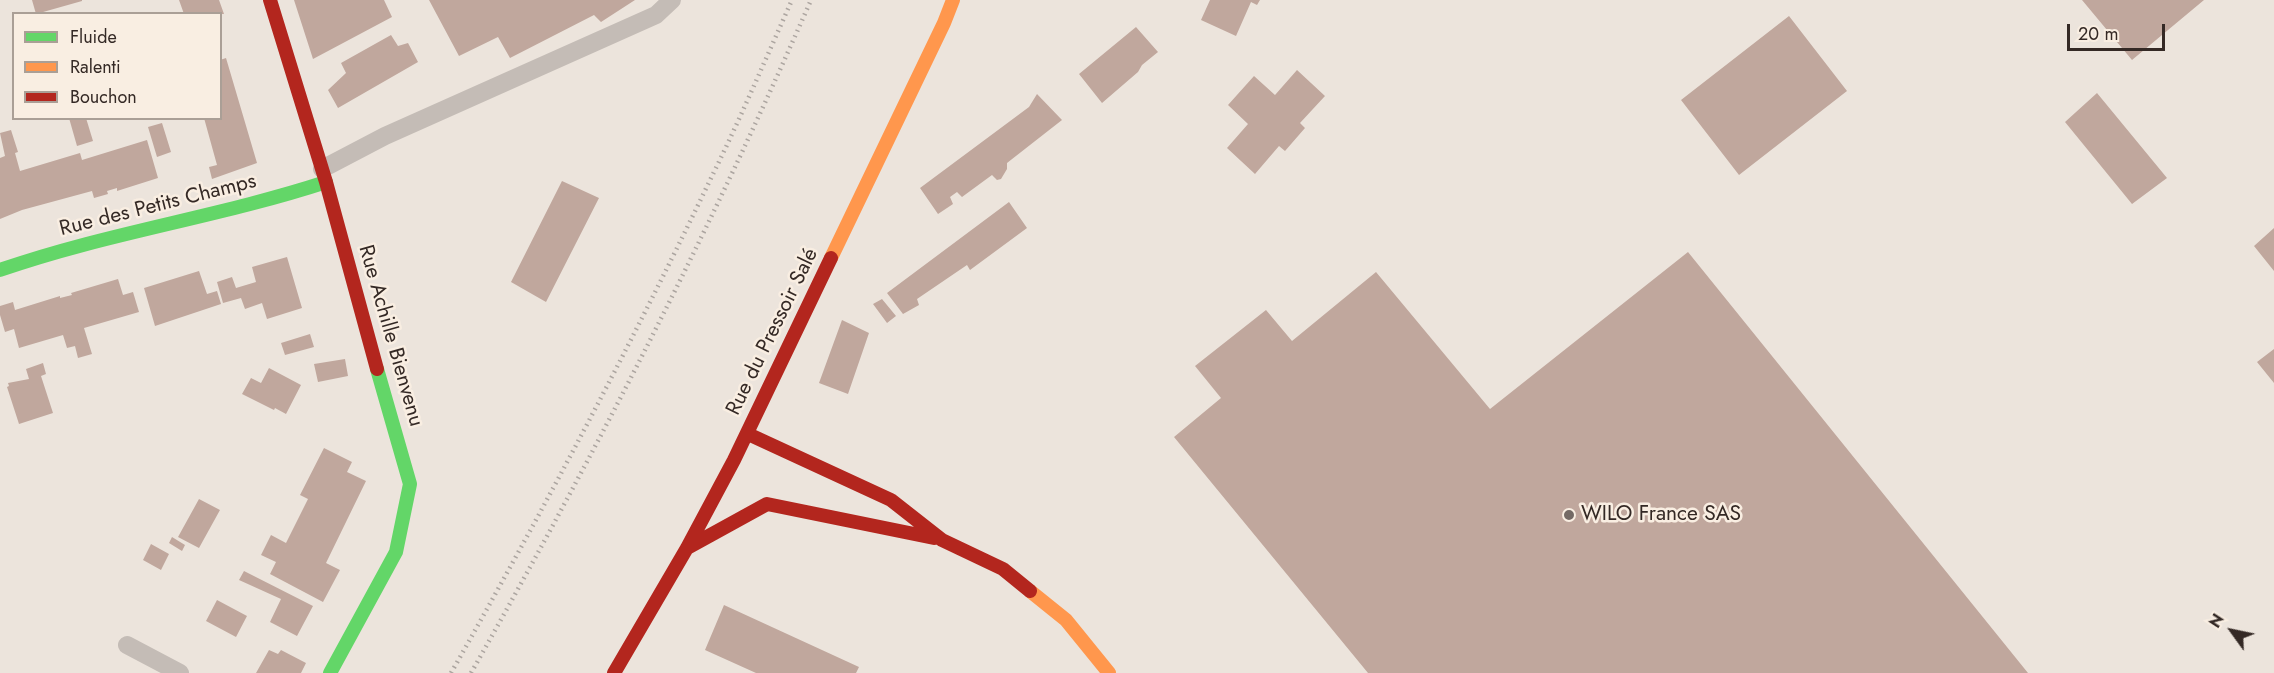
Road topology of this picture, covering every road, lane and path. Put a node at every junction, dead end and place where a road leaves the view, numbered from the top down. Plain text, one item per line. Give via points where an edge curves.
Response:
1 (270, 0) edge
2 (672, 0) edge
3 (953, 0) edge
4 (324, 176) junction
5 (0, 270) edge
6 (747, 434) junction
7 (942, 540) junction
8 (687, 548) junction
9 (127, 645) dead end
10 (180, 673) edge
11 (330, 673) edge
12 (614, 673) edge
13 (1108, 673) edge

1 - 4 street, Rue Achille Bienvenu
2 - 4 lane via 656,15 385,136
3 - 6 street, Rue du Pressoir Salé
4 - 5 street, Rue des Petits Champs via 274,199 40,256
4 - 11 street, Rue Achille Bienvenu via 410,484 396,552
6 - 7 street via 891,500
6 - 8 street, Rue du Pressoir Salé via 738,464
7 - 8 street via 764,500
7 - 13 street via 1003,569 1066,621
8 - 12 street, Rue du Pressoir Salé
9 - 10 lane

